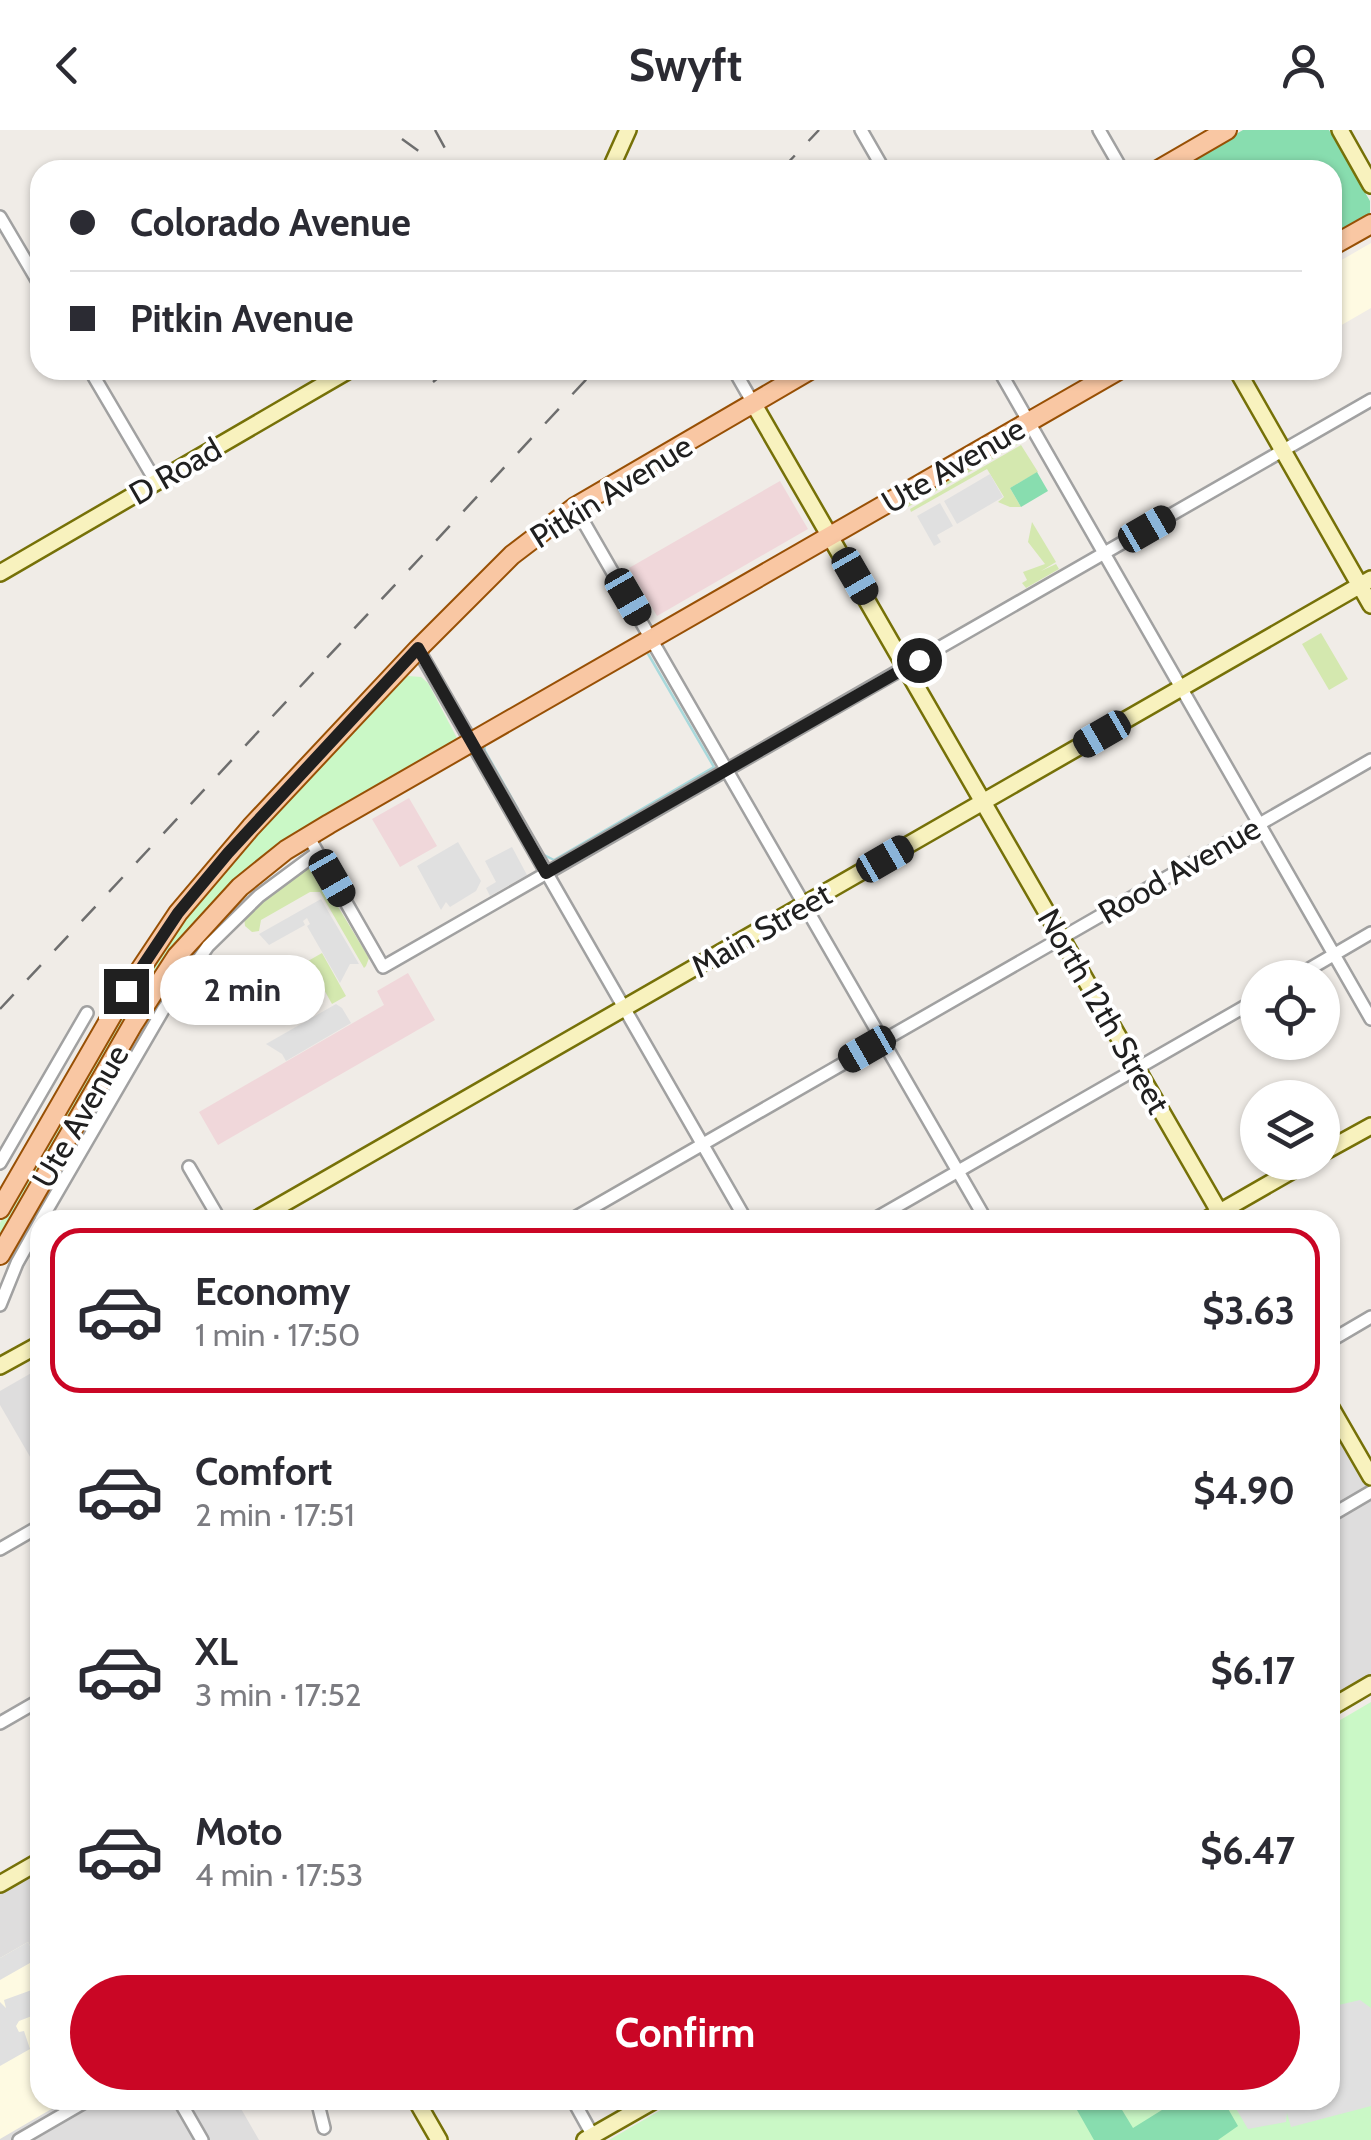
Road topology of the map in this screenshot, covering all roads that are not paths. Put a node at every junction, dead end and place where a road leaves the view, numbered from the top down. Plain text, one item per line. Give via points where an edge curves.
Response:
1 (628, 130) edge
2 (862, 130) edge
3 (1099, 130) edge
4 (1228, 130) edge
5 (1340, 130) edge
6 (614, 160) edge
7 (878, 160) edge
8 (1116, 160) edge
9 (1176, 160) edge
10 (1371, 184) edge
11 (0, 217) edge
12 (1371, 224) edge
13 (1342, 240) edge
14 (30, 268) edge
15 (96, 380) edge
16 (332, 380) edge
17 (739, 380) edge
18 (792, 380) edge
19 (1005, 380) edge
20 (1102, 380) edge
21 (1243, 380) edge
22 (1371, 400) edge
23 (752, 403) junction
24 (1029, 422) junction
25 (1283, 450) junction
26 (156, 482) junction
27 (574, 507) junction
28 (831, 534) junction
29 (1104, 554) junction
30 (0, 573) edge
31 (1366, 582) edge
32 (1371, 605) edge
33 (651, 638) junction
34 (418, 648) junction
35 (906, 667) junction
36 (1180, 688) junction
37 (471, 742) junction
38 (1371, 760) edge
39 (727, 770) junction
40 (985, 801) junction
41 (1259, 824) junction
42 (313, 844) junction
43 (546, 873) junction
44 (804, 905) junction
45 (1371, 933) edge
46 (1062, 938) junction
47 (1334, 955) junction
48 (1325, 960) edge
49 (624, 1008) junction
50 (1240, 1008) edge
51 (87, 1013) dead end
52 (1371, 1019) edge
53 (882, 1040) junction
54 (1138, 1068) junction
55 (1371, 1126) edge
56 (702, 1144) junction
57 (1340, 1144) edge
58 (0, 1163) edge
59 (190, 1167) dead end
60 (958, 1171) junction
61 (1277, 1180) edge
62 (0, 1209) edge
63 (47, 1210) edge
64 (214, 1210) edge
65 (272, 1210) edge
66 (587, 1210) edge
67 (740, 1210) edge
68 (890, 1210) edge
69 (980, 1210) edge
70 (1213, 1210) edge
71 (1228, 1210) edge
72 (30, 1240) edge
73 (0, 1256) edge
74 (0, 1305) edge
75 (1371, 1318) edge
76 (1340, 1335) edge
77 (30, 1345) edge
78 (30, 1347) edge
79 (0, 1357) edge
80 (0, 1366) edge
81 (1340, 1423) edge
82 (1371, 1477) edge
83 (1371, 1492) edge
84 (1340, 1510) edge
85 (30, 1532) edge
86 (0, 1549) edge
87 (1371, 1684) edge
88 (1340, 1702) edge
89 (30, 1706) edge
90 (0, 1723) edge
91 (30, 1867) edge
92 (0, 1884) edge
93 (71, 2110) edge
94 (185, 2110) edge
95 (320, 2110) edge
96 (422, 2110) edge
97 (577, 2110) edge
98 (638, 2110) edge
99 (324, 2128) dead end
100 (589, 2138) edge
101 (19, 2140) edge
102 (202, 2140) edge
103 (439, 2140) edge

1 - 6 street
2 - 7 street
3 - 8 street
4 - 9 main road
5 - 10 street
11 - 14 street
12 - 13 main road
15 - 26 street
16 - 26 street, D Road
17 - 23 street
18 - 23 main road, Pitkin Avenue
19 - 24 street
20 - 24 main road, Ute Avenue
21 - 25 street
22 - 25 street
23 - 27 main road, Pitkin Avenue
23 - 28 street, North 12th Street
24 - 28 main road, Ute Avenue
24 - 29 street
25 - 29 street
25 - 31 street
26 - 30 street, D Road
27 - 33 street
27 - 34 main road, Pitkin Avenue via 512,554
28 - 33 main road, Ute Avenue
28 - 35 street, North 12th Street
29 - 35 street
29 - 36 street
31 - 32 street
31 - 36 street, Main Street
33 - 37 main road, Ute Avenue
33 - 39 street
34 - 37 street
34 - 62 main road, Pitkin Avenue via 178,913
35 - 39 street
35 - 40 street, North 12th Street
36 - 40 street, Main Street
36 - 41 street
37 - 42 main road, Ute Avenue
37 - 43 street
38 - 41 street, Rood Avenue
39 - 43 street
39 - 44 street
40 - 44 street, Main Street
40 - 46 street, North 12th Street
41 - 46 street, Rood Avenue
41 - 47 street
42 - 43 street via 382,967
42 - 63 street via 208,946 163,1010
42 - 73 main road, Ute Avenue via 240,888 177,956
43 - 49 street
44 - 49 street, Main Street
44 - 53 street
45 - 47 street
46 - 53 street, Rood Avenue
46 - 54 street, North 12th Street
47 - 48 street
47 - 52 street
49 - 56 street
49 - 65 street, Main Street
50 - 54 street
51 - 58 street
53 - 56 street, Rood Avenue
53 - 60 street
54 - 60 street
54 - 70 street, North 12th Street
55 - 57 street
56 - 66 street, Rood Avenue
56 - 67 street
59 - 64 street
60 - 68 street
60 - 69 street
61 - 71 street
72 - 74 street
75 - 76 street
77 - 79 street
78 - 80 street
81 - 82 street
83 - 84 street
85 - 86 street
87 - 88 street
89 - 90 street
91 - 92 street
93 - 101 street
94 - 102 street
95 - 99 street
96 - 103 street
97 - 100 street
98 - 100 street

